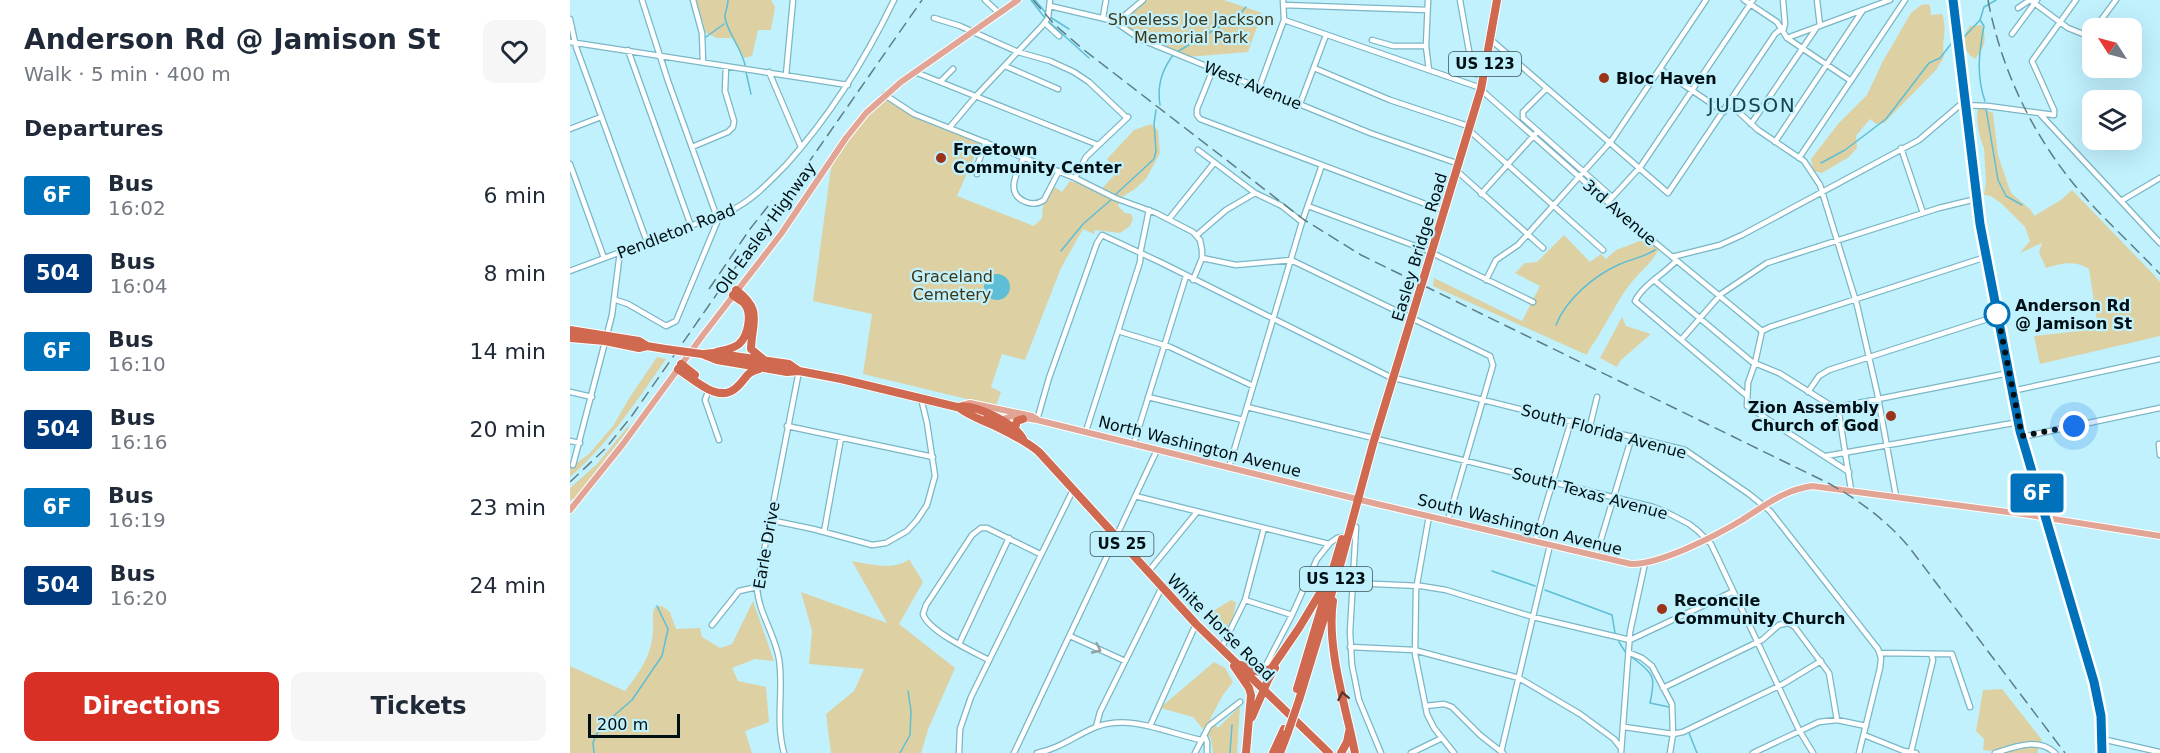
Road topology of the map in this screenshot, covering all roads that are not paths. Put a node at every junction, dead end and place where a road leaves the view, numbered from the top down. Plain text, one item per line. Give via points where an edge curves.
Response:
1 (642, 0) edge
2 (693, 0) edge
3 (793, 0) edge
4 (894, 0) edge
5 (985, 0) edge
6 (1018, 0) edge
7 (1050, 0) edge
8 (1106, 0) edge
9 (1143, 0) edge
10 (1428, 0) edge
11 (1460, 0) edge
12 (1497, 0) edge
13 (1706, 0) edge
14 (1744, 0) edge
15 (1783, 0) edge
16 (1817, 0) edge
17 (1869, 0) edge
18 (1890, 0) edge
19 (1905, 0) edge
20 (1953, 0) edge
21 (2076, 0) edge
22 (2116, 0) edge
23 (2034, 1) edge
24 (1284, 2) edge
25 (1751, 2) edge
26 (1050, 6) junction
27 (1870, 8) junction
28 (2018, 8) dead end
29 (1427, 10) junction
30 (1863, 10) junction
31 (999, 13) junction
32 (1103, 17) junction
33 (934, 18) dead end
34 (2103, 18) edge
35 (570, 19) edge
36 (1046, 20) junction
37 (1284, 21) junction
38 (1117, 22) junction
39 (2060, 22) junction
40 (1819, 26) junction
41 (1782, 30) junction
42 (972, 32) junction
43 (2082, 33) edge
44 (2012, 34) dead end
45 (1326, 35) junction
46 (1059, 36) dead end
47 (1787, 38) junction
48 (1490, 39) junction
49 (1372, 40) dead end
50 (572, 42) edge
51 (1426, 46) junction
52 (1803, 48) junction
53 (627, 50) junction
54 (1018, 52) junction
55 (660, 55) junction
56 (703, 62) junction
57 (1827, 64) junction
58 (726, 66) junction
59 (1005, 66) junction
60 (1314, 68) junction
61 (952, 69) dead end
62 (1213, 69) junction
63 (1660, 69) junction
64 (1429, 70) junction
65 (770, 72) junction
66 (915, 72) junction
67 (786, 75) junction
68 (1484, 76) junction
69 (1851, 81) junction
70 (940, 82) junction
71 (848, 85) junction
72 (1259, 88) junction
73 (1058, 89) dead end
74 (1546, 89) junction
75 (1482, 90) junction
76 (1692, 90) junction
77 (885, 95) junction
78 (976, 96) junction
79 (1729, 103) junction
80 (1300, 104) junction
81 (1965, 104) junction
82 (1724, 112) junction
83 (2040, 114) junction
84 (601, 117) junction
85 (1751, 124) junction
86 (950, 127) junction
87 (570, 129) edge
88 (1470, 129) junction
89 (1538, 131) junction
90 (1533, 135) junction
91 (986, 142) junction
92 (1775, 142) junction
93 (1609, 143) junction
94 (1098, 145) junction
95 (692, 147) junction
96 (801, 147) junction
97 (1901, 148) junction
98 (1198, 150) dead end
99 (1024, 157) junction
100 (1799, 158) junction
101 (1214, 163) junction
102 (570, 164) edge
103 (1508, 164) junction
104 (1322, 165) junction
105 (1458, 168) junction
106 (1638, 169) junction
107 (1059, 171) junction
108 (1583, 172) junction
109 (977, 174) dead end
110 (1579, 176) junction
111 (1075, 178) junction
112 (2160, 178) edge
113 (1821, 191) junction
114 (1255, 193) junction
115 (1481, 194) junction
116 (1976, 199) junction
117 (1610, 200) junction
118 (2121, 201) junction
119 (1553, 205) junction
120 (1308, 206) junction
121 (1149, 210) junction
122 (1444, 212) junction
123 (1923, 213) junction
124 (717, 216) junction
125 (1169, 219) junction
126 (1302, 222) junction
127 (691, 226) junction
128 (1527, 234) junction
129 (1197, 235) junction
130 (1836, 240) junction
131 (647, 242) junction
132 (2160, 243) edge
133 (1543, 248) dead end
134 (1603, 250) dead end
135 (620, 252) junction
136 (1141, 253) junction
137 (1431, 253) junction
138 (1986, 257) junction
139 (604, 258) junction
140 (1202, 258) junction
141 (1674, 259) junction
142 (1291, 260) junction
143 (570, 271) edge
144 (1186, 276) junction
145 (1193, 280) junction
146 (1486, 280) junction
147 (1654, 280) junction
148 (734, 293) junction
149 (1719, 297) junction
150 (615, 300) junction
151 (1855, 300) junction
152 (1533, 302) dead end
153 (1997, 316) junction
154 (1412, 318) junction
155 (1700, 318) junction
156 (1273, 319) junction
157 (570, 330) edge
158 (1118, 331) junction
159 (1762, 332) junction
160 (570, 338) edge
161 (606, 338) junction
162 (1681, 340) junction
163 (1164, 345) junction
164 (715, 356) junction
165 (1869, 358) junction
166 (2160, 359) edge
167 (1755, 363) junction
168 (767, 365) junction
169 (680, 367) junction
170 (798, 371) junction
171 (2009, 373) junction
172 (1393, 378) junction
173 (1253, 386) junction
174 (710, 388) junction
175 (2012, 391) junction
176 (570, 392) edge
177 (1808, 392) junction
178 (1746, 395) junction
179 (592, 397) junction
180 (1148, 397) junction
181 (1597, 397) dead end
182 (921, 398) junction
183 (1878, 398) junction
184 (1481, 400) junction
185 (960, 406) junction
186 (1246, 407) junction
187 (1838, 407) junction
188 (2160, 408) edge
189 (1023, 419) junction
190 (1000, 420) junction
191 (1037, 420) junction
192 (1242, 420) junction
193 (1571, 421) junction
194 (2019, 422) junction
195 (787, 426) junction
196 (1590, 426) junction
197 (1015, 428) junction
198 (1086, 431) junction
199 (1632, 436) junction
200 (2022, 436) junction
201 (841, 438) junction
202 (1023, 439) junction
203 (1375, 439) junction
204 (719, 440) dead end
205 (570, 441) edge
206 (580, 443) junction
207 (1134, 443) junction
208 (2158, 444) dead end
209 (1887, 446) junction
210 (1156, 450) junction
211 (1846, 453) junction
212 (2160, 455) edge
213 (1826, 456) junction
214 (933, 457) junction
215 (1464, 460) junction
216 (573, 465) dead end
217 (1229, 467) junction
218 (1849, 471) junction
219 (1552, 482) junction
220 (1072, 490) junction
221 (1851, 490) junction
222 (1135, 496) junction
223 (1896, 496) junction
224 (1614, 497) junction
225 (1357, 499) junction
226 (1764, 505) junction
227 (570, 510) edge
228 (1197, 512) junction
229 (1429, 516) junction
230 (2045, 517) junction
231 (770, 520) junction
232 (1448, 520) junction
233 (1356, 527) dead end
234 (1264, 528) junction
235 (824, 532) junction
236 (1115, 536) junction
237 (1345, 536) junction
238 (2160, 536) edge
239 (1009, 538) junction
240 (1706, 538) junction
241 (1535, 541) junction
242 (1329, 544) junction
243 (1550, 545) junction
244 (1040, 554) junction
245 (1596, 556) junction
246 (1341, 560) junction
247 (1334, 564) junction
248 (1645, 564) junction
249 (1148, 573) junction
250 (1352, 583) junction
251 (1416, 586) junction
252 (757, 587) junction
253 (1162, 587) junction
254 (1732, 592) junction
255 (1245, 600) junction
256 (1292, 615) junction
257 (1533, 617) junction
258 (1196, 624) junction
259 (712, 625) dead end
260 (1297, 631) junction
261 (1070, 636) junction
262 (1630, 640) junction
263 (1757, 642) junction
264 (959, 644) junction
265 (1350, 647) junction
266 (1414, 650) junction
267 (1224, 652) junction
268 (1630, 653) junction
269 (1880, 653) junction
270 (1931, 654) junction
271 (989, 660) junction
272 (1821, 660) junction
273 (1125, 661) junction
274 (1236, 663) junction
275 (1266, 665) dead end
276 (1519, 678) junction
277 (1778, 686) junction
278 (1663, 687) junction
279 (1264, 690) junction
280 (1297, 698) junction
281 (1240, 702) dead end
282 (1425, 706) junction
283 (1970, 707) dead end
284 (1837, 720) junction
285 (1348, 723) junction
286 (1250, 724) junction
287 (1150, 726) junction
288 (1866, 726) junction
289 (1096, 727) junction
290 (1623, 727) junction
291 (1799, 730) junction
292 (1286, 731) junction
293 (1672, 734) junction
294 (1864, 735) junction
295 (1202, 737) junction
296 (1442, 738) junction
297 (2102, 739) junction
298 (1060, 745) junction
299 (1892, 746) junction
300 (1621, 750) edge
301 (1502, 752) edge
302 (1911, 752) edge
303 (2159, 752) edge
304 (784, 753) edge
305 (959, 753) edge
306 (1014, 753) edge
307 (1037, 753) edge
308 (1064, 753) edge
309 (1195, 753) edge
310 (1207, 753) edge
311 (1246, 753) edge
312 (1274, 753) edge
313 (1280, 753) edge
314 (1329, 753) edge
315 (1341, 753) edge
316 (1355, 753) edge
317 (1381, 753) edge
318 (1411, 753) edge
319 (1454, 753) edge
320 (1670, 753) edge
321 (1753, 753) edge
322 (1812, 753) edge
323 (1859, 753) edge
324 (1890, 753) edge
325 (1916, 753) edge
326 (1995, 753) edge
327 (2055, 753) edge
328 (2102, 753) edge

1 - 55 street
2 - 56 street via 704,41
3 - 67 street
4 - 71 street, Pendleton Road
5 - 31 street
6 - 31 main road, Old Easley Highway
7 - 26 street
8 - 32 street
9 - 38 street
10 - 29 street
11 - 68 street via 1472,68
12 - 48 highway, Easley Bridge Road / US 123
13 - 63 street
14 - 25 street
15 - 41 street
16 - 40 street
17 - 27 street
18 - 27 street
19 - 69 street
20 - 81 main road
21 - 39 street
22 - 34 street
23 - 28 street
23 - 39 street
23 - 44 street
24 - 29 street
24 - 37 street
25 - 41 street
25 - 76 street
26 - 32 street, West Avenue
26 - 36 street
27 - 30 street
29 - 51 street
30 - 40 street
30 - 57 street
31 - 42 main road, Old Easley Highway
32 - 38 street, West Avenue
33 - 42 street
35 - 50 street
36 - 46 street
36 - 54 street
37 - 45 street
37 - 72 street
38 - 62 street, West Avenue via 1140,39
39 - 43 street
39 - 83 street via 2032,61 2054,112 2052,116
40 - 47 street
40 - 52 street
41 - 47 street
41 - 79 street
42 - 54 street
42 - 66 main road, Old Easley Highway
45 - 60 street
45 - 64 street
47 - 52 street
48 - 68 highway, Easley Bridge Road / US 123
48 - 74 street
49 - 51 street
50 - 53 street
50 - 84 street
51 - 64 street
52 - 57 street
52 - 85 street
53 - 55 street
53 - 127 street
54 - 59 street
54 - 94 street via 1074,72 1128,117
55 - 56 street
55 - 95 street
56 - 58 street
57 - 69 street
57 - 92 street
58 - 65 street
58 - 95 street via 725,91 733,127
59 - 73 street
59 - 78 street
60 - 80 street
60 - 88 street
61 - 70 street
62 - 72 street, West Avenue
62 - 104 street via 1197,109 1199,118
63 - 76 street
63 - 93 street
64 - 75 street
65 - 67 street
65 - 96 street
66 - 70 street
66 - 77 main road, Old Easley Highway
67 - 71 street
68 - 75 highway, Easley Bridge Road / US 123
69 - 100 street
70 - 78 street
71 - 96 street, Pendleton Road
72 - 80 street, West Avenue
74 - 89 street, 3rd Avenue via 1522,115
74 - 93 street
75 - 88 highway, Easley Bridge Road / US 123
75 - 90 street, 3rd Avenue
76 - 82 street
76 - 106 street
77 - 86 street via 914,114
77 - 148 main road, Old Easley Highway via 855,126
78 - 86 street
78 - 94 street
79 - 82 street
79 - 85 street
80 - 105 street, West Avenue
81 - 83 street
81 - 97 street via 1919,140
81 - 116 main road
82 - 106 street via 1668,194
83 - 118 street
84 - 87 street
84 - 131 street
85 - 92 street
86 - 91 street
88 - 103 street
88 - 105 highway, Easley Bridge Road / US 123
89 - 90 street
89 - 108 street, 3rd Avenue
90 - 103 street
90 - 110 street, 3rd Avenue
91 - 99 street
91 - 109 street
92 - 100 street
93 - 106 street
93 - 108 street
94 - 111 street via 1083,161
95 - 124 street
96 - 124 street, Pendleton Road via 752,199
97 - 113 street
97 - 123 street
98 - 101 street
99 - 107 street
99 - 107 street via 1014,189 1018,198 1026,202 1044,200
100 - 113 street via 1811,170
101 - 114 street
101 - 125 street
102 - 139 street
103 - 115 street
103 - 119 street
104 - 120 street
104 - 122 street
105 - 115 street
105 - 122 highway, Easley Bridge Road / US 123
106 - 117 street
107 - 111 street
108 - 110 street
108 - 117 street, 3rd Avenue
110 - 117 street, 3rd Avenue
110 - 119 street
111 - 121 street via 1113,198
112 - 118 street
113 - 130 street
113 - 141 street via 1728,242
114 - 126 street via 1282,206
114 - 129 street via 1226,210
115 - 128 street
116 - 123 street
116 - 138 main road
117 - 141 street, 3rd Avenue
118 - 132 street
119 - 128 street
119 - 134 street
120 - 126 street
120 - 137 street
121 - 125 street
121 - 136 street
122 - 137 highway, Easley Bridge Road / US 123
123 - 130 street
124 - 127 street, Pendleton Road
124 - 150 street via 676,321 666,326 659,324
125 - 129 street
126 - 142 street
127 - 131 street, Pendleton Road
128 - 133 street
128 - 146 street via 1496,260
129 - 140 street
130 - 149 street via 1767,263
130 - 151 street
131 - 135 street, Pendleton Road
135 - 139 street, Pendleton Road
135 - 150 street
136 - 144 street, South Florida Avenue
136 - 158 street
136 - 191 street, South Florida Avenue via 1102,236 1096,243
137 - 146 street
137 - 154 highway, Easley Bridge Road / US 123, bridge
138 - 151 street
138 - 153 main road
139 - 143 street, Pendleton Road
140 - 142 street via 1236,264
140 - 145 street
141 - 147 street via 1665,273
141 - 149 street, 3rd Avenue
142 - 154 street
142 - 156 street
144 - 145 street, South Florida Avenue
144 - 163 street
145 - 156 street, South Florida Avenue
146 - 152 street
147 - 155 street
147 - 162 street via 1635,301
148 - 164 highway via 748,311 746,333 733,348
148 - 168 highway via 746,298 754,310 751,349
148 - 169 main road, Old Easley Highway
149 - 155 street
149 - 159 street, 3rd Avenue
150 - 161 street
151 - 159 street
151 - 165 street
153 - 165 street
153 - 171 main road
154 - 172 highway, Easley Bridge Road / US 123
154 - 184 street via 1490,356 1493,365
155 - 162 street
155 - 167 street
156 - 172 street, South Florida Avenue
156 - 173 street
157 - 161 highway, White Horse Road / US 25
158 - 163 street
158 - 198 street
159 - 167 street
160 - 161 highway, White Horse Road / US 25
161 - 164 highway, White Horse Road / US 25, bridge
161 - 179 street
162 - 178 street
163 - 173 street
163 - 180 street
164 - 168 highway, White Horse Road / US 25
164 - 174 highway via 738,370 738,380 730,389
165 - 177 street via 1824,372
165 - 183 street
166 - 175 street
167 - 177 street
167 - 178 street
168 - 170 highway, White Horse Road / US 25 via 789,364
168 - 174 highway via 748,372 739,386 726,393 719,394
169 - 174 highway
169 - 227 main road, Old Easley Highway
170 - 182 highway, White Horse Road / US 25
170 - 195 street, Earle Drive
171 - 175 main road
171 - 183 street
172 - 184 street, South Florida Avenue
172 - 203 highway, Easley Bridge Road / US 123
173 - 186 street
174 - 204 street via 705,400
175 - 194 main road
176 - 179 street
177 - 187 street
178 - 213 street via 1751,411
179 - 206 street
180 - 192 street
180 - 207 street
181 - 196 street
182 - 185 highway, White Horse Road / US 25
182 - 214 street
183 - 187 street
183 - 209 street
184 - 193 street, South Florida Avenue
184 - 215 street
185 - 190 highway, White Horse Road
185 - 191 main road, North Washington Avenue via 970,403
185 - 202 highway, White Horse Road / US 25 via 967,415
186 - 192 street
186 - 203 street, South Texas Avenue
187 - 211 street
188 - 200 street
189 - 190 main road, North Washington Avenue via 1012,416
189 - 191 main road, North Washington Avenue
189 - 197 highway via 1017,421
190 - 197 highway, White Horse Road / US 25
191 - 198 main road, North Washington Avenue
192 - 217 street
193 - 196 street, South Florida Avenue
193 - 219 street
194 - 200 main road
194 - 209 street
195 - 201 street
195 - 231 street, Earle Drive
196 - 199 street, South Florida Avenue
197 - 202 highway, White Horse Road / US 25
198 - 207 main road, North Washington Avenue
199 - 224 street
199 - 226 street, South Florida Avenue via 1692,453
200 - 230 main road
201 - 214 street
201 - 235 street
202 - 220 highway, White Horse Road / US 25
203 - 215 street, South Texas Avenue
203 - 225 highway, Easley Bridge Road / US 123
205 - 206 street
206 - 216 street
207 - 210 main road, North Washington Avenue
208 - 212 street
209 - 211 street
209 - 223 street
210 - 217 main road, North Washington Avenue
210 - 222 street
211 - 213 street
211 - 218 street
213 - 218 street
214 - 235 street via 935,476 929,500 902,535 872,545
215 - 219 street, South Texas Avenue
215 - 232 street
217 - 225 main road, North Washington Avenue
218 - 221 street
219 - 224 street, South Texas Avenue
219 - 241 street
220 - 236 highway, White Horse Road / US 25
220 - 244 street
221 - 223 main road, South Washington Avenue
221 - 226 main road, South Washington Avenue via 1803,487
222 - 228 street
222 - 236 street
223 - 230 main road, South Washington Avenue
224 - 240 street, South Texas Avenue via 1666,512
224 - 245 street
225 - 229 main road, South Washington Avenue
225 - 237 highway, Easley Bridge Road / US 123
226 - 240 main road, South Washington Avenue
226 - 269 street, South Florida Avenue
228 - 234 street
228 - 249 street
229 - 232 main road, South Washington Avenue
229 - 251 street
230 - 238 main road, South Washington Avenue
230 - 297 main road via 2094,682
231 - 235 street
231 - 252 street, Earle Drive
232 - 241 main road, South Washington Avenue
233 - 250 street
234 - 242 street
234 - 255 street
236 - 249 highway, White Horse Road / US 25
236 - 261 street
237 - 242 street
237 - 246 highway, US 123
237 - 247 highway, US 123
239 - 244 street
239 - 264 street
239 - 264 street via 985,527 977,530 926,605 926,621
240 - 248 main road, South Washington Avenue
240 - 254 street, South Texas Avenue
241 - 243 main road, South Washington Avenue
242 - 256 street via 1317,559
243 - 245 main road, South Washington Avenue
243 - 257 street
244 - 271 street
245 - 248 main road, South Washington Avenue
246 - 280 highway, US 123
285 -> 246 highway via 1331,627
247 - 260 highway
247 - 280 highway, US 123
248 - 262 street
249 - 253 highway, White Horse Road / US 25
250 - 251 street
250 - 265 street
251 - 257 street via 1454,592
251 - 266 street
252 - 259 street via 739,591
252 - 304 street, Earle Drive via 779,660 779,718
253 - 258 highway, White Horse Road / US 25
253 - 273 street
254 - 262 street
254 - 263 street, South Texas Avenue
255 - 256 street
255 - 267 street
256 - 275 street
257 - 262 street
257 - 276 street
258 - 267 highway, White Horse Road / US 25
258 - 287 street
260 - 274 highway via 1268,671 1259,672
260 - 279 highway
261 -> 273 street
261 - 306 street
262 - 268 street
263 - 272 street via 1788,623
263 - 277 street, South Texas Avenue
263 - 278 street
264 - 271 street
265 - 266 street
265 - 317 street via 1359,700
266 - 276 street
266 - 282 street
267 - 274 highway, White Horse Road / US 25
267 - 286 highway via 1249,688
268 - 278 street via 1650,664
268 - 290 street
269 - 270 street
269 - 288 street
270 - 283 street via 1952,654
270 - 302 street via 1933,660
271 - 305 street via 964,716
272 - 277 street
272 - 284 street via 1831,678
273 - 289 street
274 - 279 highway, White Horse Road / US 25
276 - 300 street via 1581,714 1614,739
276 - 301 street
277 - 291 street, South Texas Avenue
277 - 293 street
278 - 293 street via 1673,710
279 - 286 highway
279 - 314 highway, White Horse Road / US 25
280 - 292 highway, US 123
281 - 295 street via 1214,720
282 - 296 street
282 - 301 street via 1452,707
284 - 288 street
284 - 291 street
285 - 315 highway via 1348,738
285 - 316 highway
286 - 311 highway
287 - 289 street via 1122,723
287 - 295 street
288 - 294 street
289 - 298 street
290 - 293 street
290 - 300 street
291 - 321 street
291 - 322 street, South Texas Avenue
292 - 312 highway, US 123
292 - 313 highway, US 123
293 - 320 street
294 - 299 street
294 - 323 street
295 - 309 street
295 - 310 street via 1207,740
296 - 318 street
296 - 319 street
297 - 303 street
297 - 328 main road
298 - 307 street
298 - 308 street
299 - 302 street
299 - 324 street
302 - 325 street
326 - 327 street via 2031,744 2046,746

